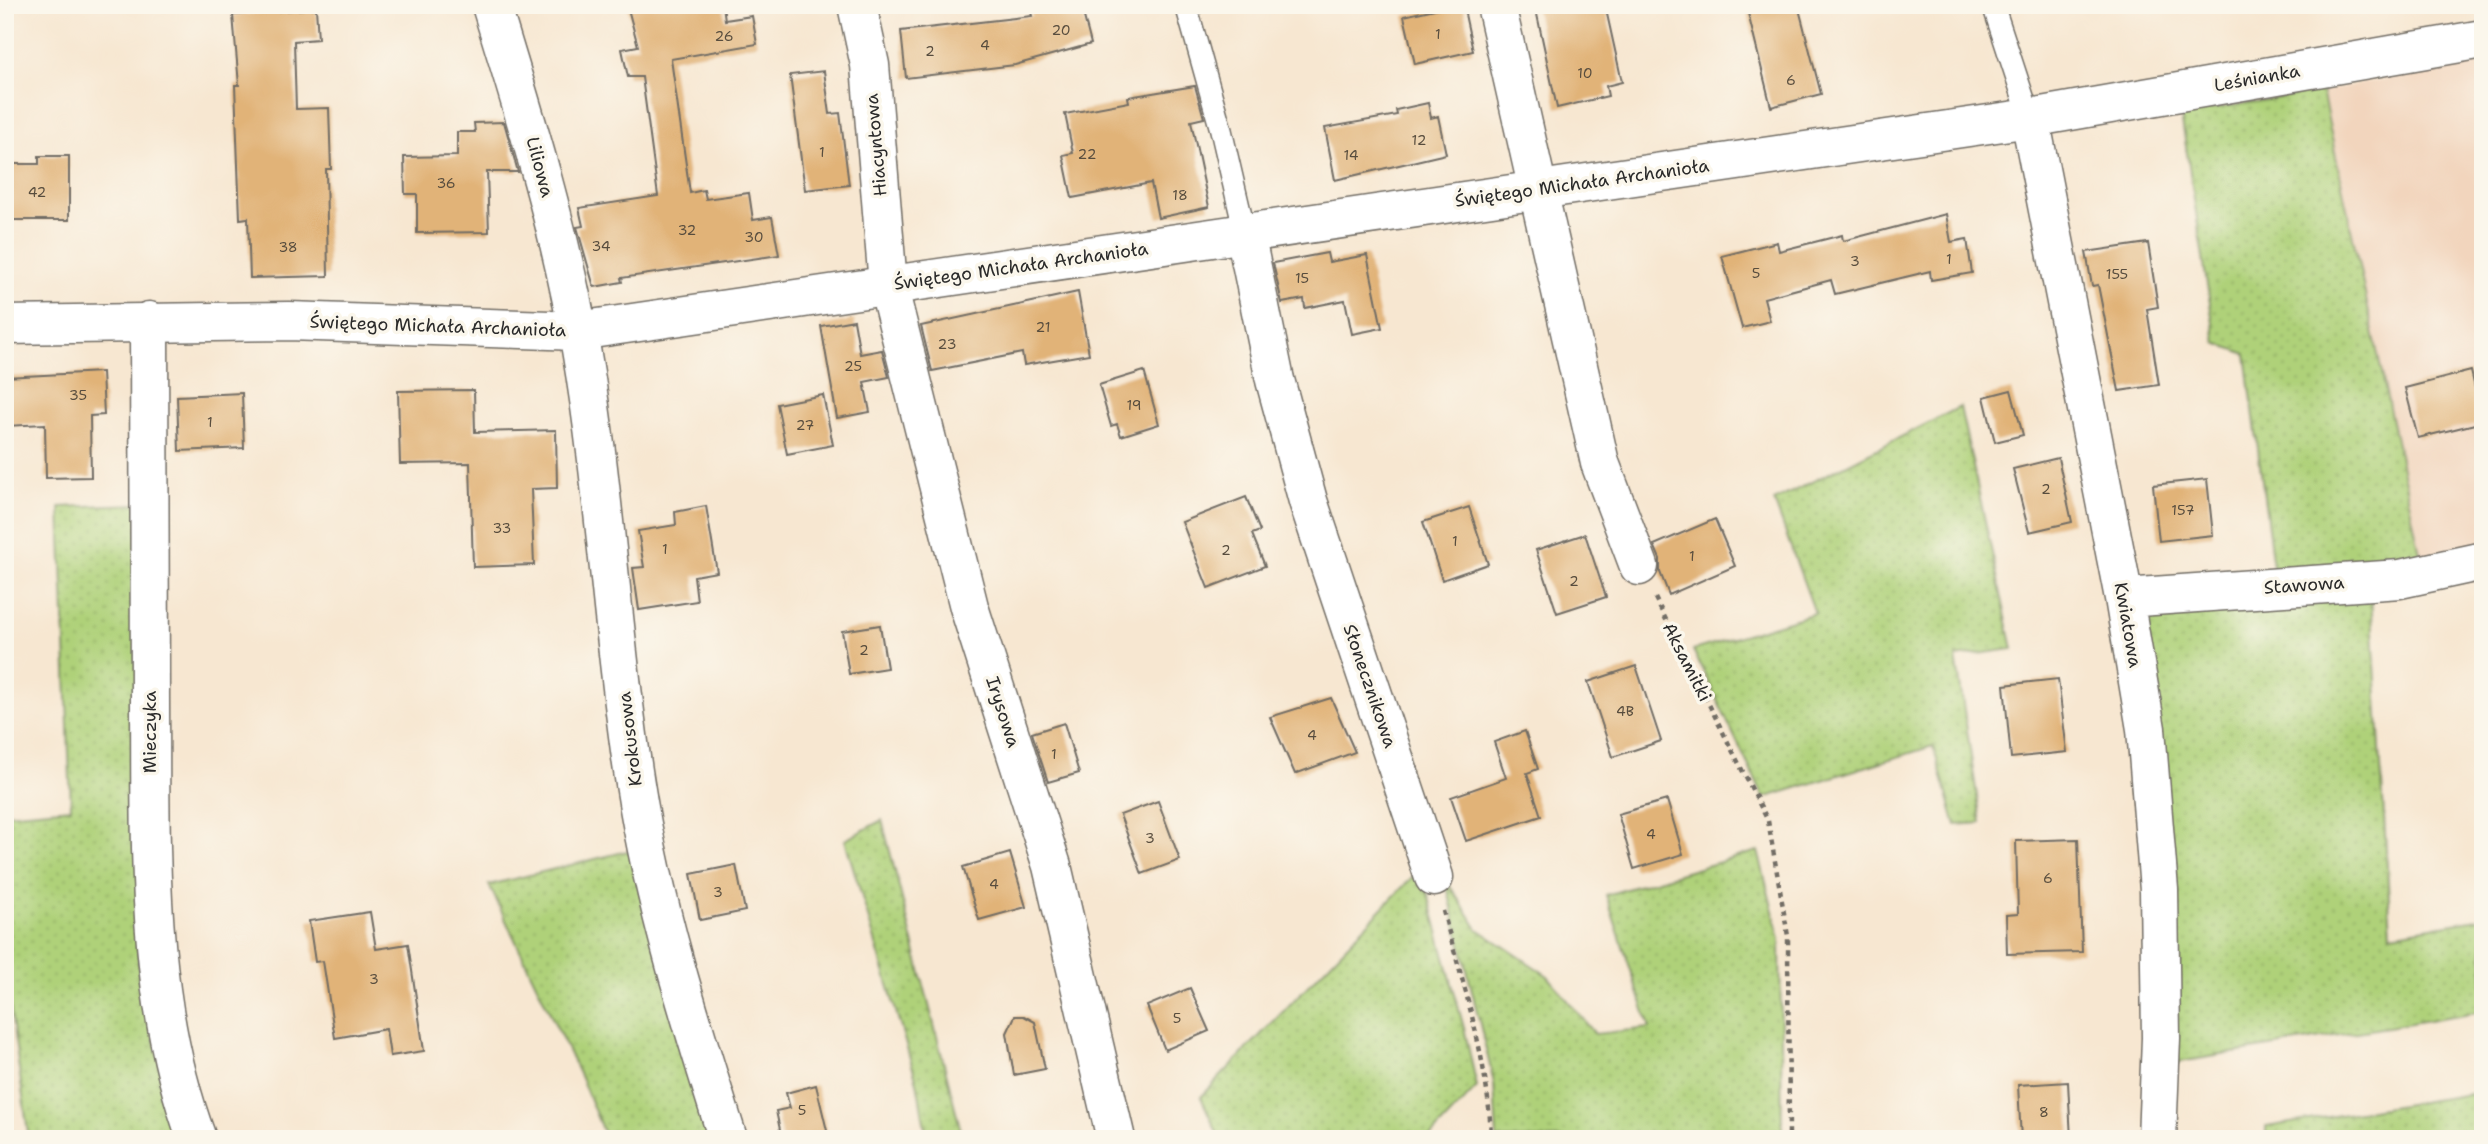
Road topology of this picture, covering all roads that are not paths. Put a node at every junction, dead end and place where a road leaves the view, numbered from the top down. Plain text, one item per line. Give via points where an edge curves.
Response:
1 (491, 5) edge
2 (858, 5) edge
3 (1186, 5) edge
4 (1496, 5) edge
5 (1993, 5) edge
6 (2483, 39) edge
7 (2030, 118) junction
8 (1536, 190) junction
9 (1245, 233) junction
10 (888, 285) junction
11 (149, 321) junction
12 (5, 325) edge
13 (578, 331) junction
14 (2483, 561) edge
15 (1639, 566) road end
16 (2124, 598) junction
17 (1434, 877) road end
18 (197, 1139) edge
19 (728, 1139) edge
20 (1116, 1139) edge
21 (2157, 1139) edge

1 - 13 street, Liliowa via 543,172
2 - 10 street, Hiacyntowa via 870,65
3 - 9 lane
4 - 8 street
5 - 7 lane
6 - 7 street, Leśnianka
7 - 8 street, Świętego Michała Archanioła
7 - 16 street, Kwiatowa
8 - 9 street, Świętego Michała Archanioła
8 - 15 street via 1600,463
9 - 10 street, Świętego Michała Archanioła
9 - 17 street, Słonecznikowa via 1275,380 1308,501
10 - 13 street, Świętego Michała Archanioła
10 - 20 street, Irysowa via 969,607 1052,866
11 - 12 street, Świętego Michała Archanioła
11 - 13 street, Świętego Michała Archanioła
11 - 18 street, Mieczyka via 151,869 159,987 184,1104
13 - 19 street, Krokusowa via 604,506 635,784 672,961
14 - 16 street, Stawowa via 2400,579
16 - 21 street, Kwiatowa via 2146,729 2159,890

